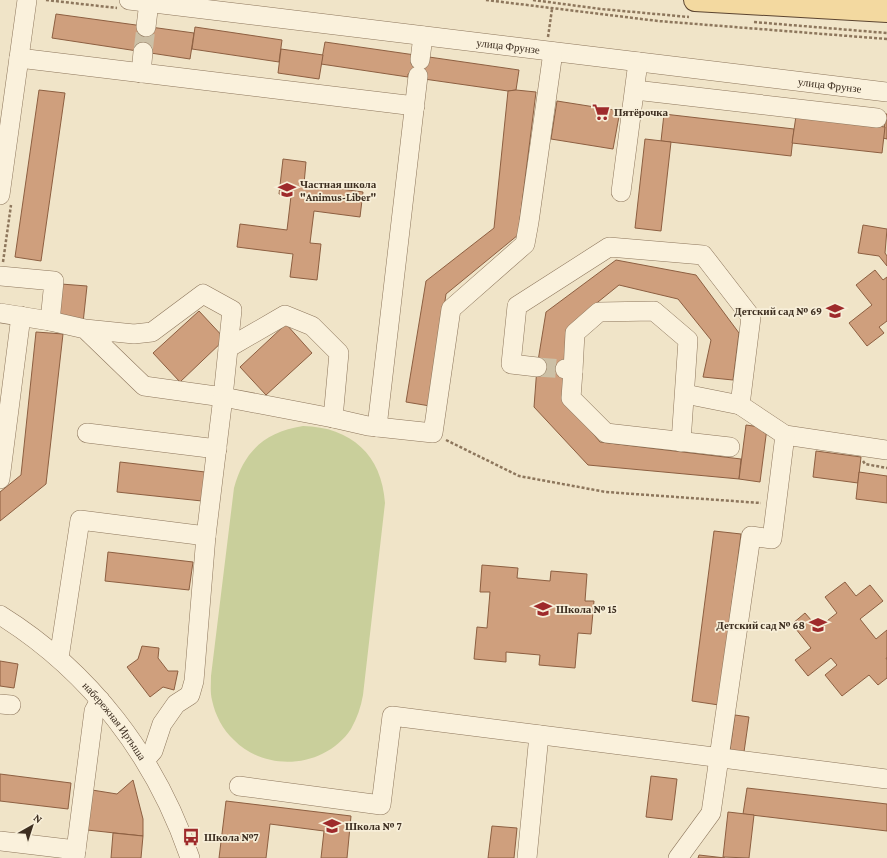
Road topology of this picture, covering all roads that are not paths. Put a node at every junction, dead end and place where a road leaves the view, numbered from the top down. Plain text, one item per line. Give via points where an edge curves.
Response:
1 (27, 0) edge
2 (129, 0) edge
3 (695, 0) edge
4 (149, 2) junction
5 (887, 12) edge
6 (146, 27) tunnel mouth
7 (423, 36) junction
8 (550, 51) junction
9 (144, 52) tunnel mouth
10 (19, 58) junction
11 (638, 62) junction
12 (141, 73) junction
13 (862, 89) junction
14 (635, 90) junction
15 (887, 92) edge
16 (415, 106) junction
17 (621, 192) dead end
18 (0, 194) edge
19 (0, 276) edge
20 (0, 313) edge
21 (22, 316) junction
22 (50, 321) junction
23 (85, 329) junction
24 (228, 348) junction
25 (537, 367) tunnel mouth
26 (685, 394) junction
27 (223, 397) junction
28 (740, 405) junction
29 (333, 418) junction
30 (377, 427) junction
31 (87, 433) dead end
32 (785, 435) junction
33 (681, 442) junction
34 (730, 447) dead end
35 (217, 449) junction
36 (887, 450) edge
37 (0, 479) edge
38 (206, 536) junction
39 (0, 615) edge
40 (59, 658) junction
41 (100, 700) junction
42 (539, 735) junction
43 (719, 758) junction
44 (145, 760) junction
45 (887, 779) edge
46 (240, 786) dead end
47 (0, 841) edge
48 (75, 854) edge
49 (190, 858) edge
50 (527, 858) edge
51 (678, 858) edge

1 - 10 street
2 - 4 street, улица Фрунзе
3 - 5 main road
4 - 6 street
4 - 7 street, улица Фрунзе
7 - 8 street, улица Фрунзе
7 - 16 street
8 - 11 street, улица Фрунзе
8 - 30 street via 525,244 451,309 434,433
9 - 12 street
10 - 12 street
10 - 18 street
11 - 13 street, улица Фрунзе
11 - 14 street
12 - 16 street
13 - 14 street via 868,116
13 - 15 street, улица Фрунзе
14 - 17 street
16 - 30 street
19 - 22 street via 54,281
20 - 21 street
21 - 22 street
21 - 37 street
22 - 23 street
23 - 24 street via 134,334 152,332 203,294 232,310
23 - 27 street via 144,386
24 - 27 street
24 - 29 street via 285,315 312,326 339,353
25 - 28 street via 511,364 517,306 609,247 702,255 751,317
26 - 28 street
26 - 33 street
26 - 33 street via 688,340 654,311 599,312 575,333 569,370 571,398 606,434
27 - 29 street
27 - 35 street
28 - 32 street
29 - 30 street
31 - 35 street
32 - 36 street
32 - 43 street via 772,539 751,536
33 - 34 street
35 - 38 street
38 - 40 street via 80,520
38 - 44 street via 194,681 190,695 176,704 162,724 152,751
39 - 40 street, набережная Иртыша
40 - 41 street, набережная Иртыша
41 - 44 street, набережная Иртыша
41 - 48 street via 94,711
42 - 43 street
42 - 46 street via 392,716 381,805
42 - 50 street
43 - 45 street
43 - 51 street via 711,813
44 - 49 street, набережная Иртыша via 170,807
47 - 48 street

